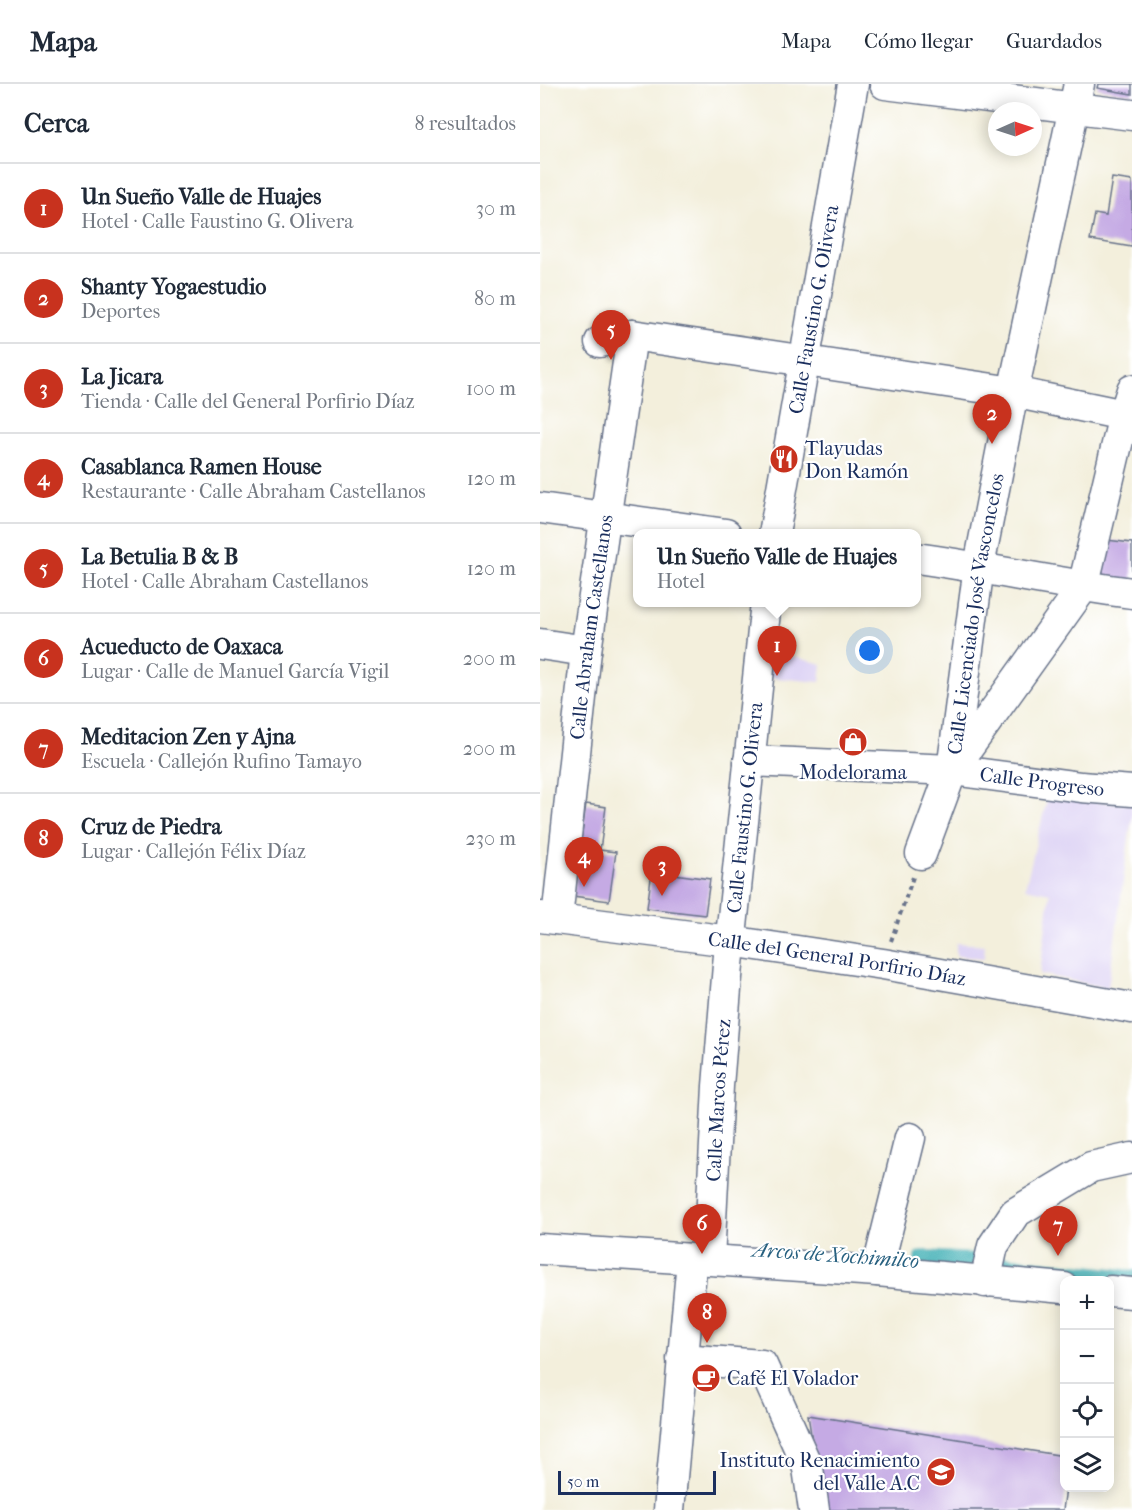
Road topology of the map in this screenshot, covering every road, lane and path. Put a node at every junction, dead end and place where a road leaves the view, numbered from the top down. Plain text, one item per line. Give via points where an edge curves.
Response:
1 (853, 84) edge
2 (885, 84) edge
3 (1077, 95) edge
4 (1132, 115) edge
5 (632, 335) junction
6 (600, 342) dead end
7 (805, 362) junction
8 (1013, 392) junction
9 (1128, 403) edge
10 (540, 508) edge
11 (606, 518) junction
12 (688, 529) edge
13 (775, 529) edge
14 (921, 559) edge
15 (979, 566) junction
16 (1083, 587) junction
17 (1132, 593) edge
18 (766, 607) edge
19 (540, 644) edge
20 (586, 651) junction
21 (748, 762) junction
22 (952, 770) junction
23 (1132, 791) edge
24 (921, 854) joint
25 (549, 918) edge
26 (730, 941) junction
27 (884, 964) junction
28 (1132, 1008) edge
29 (910, 1138) dead end
30 (1132, 1158) edge
31 (540, 1248) edge
32 (700, 1259) junction
33 (877, 1271) junction
34 (985, 1282) junction
35 (1060, 1288) edge
36 (1114, 1292) edge
37 (1132, 1293) edge
38 (682, 1359) junction
39 (669, 1510) edge
40 (814, 1510) edge

1 - 7 street, Calle Faustino G. Olivera
2 - 3 street
3 - 4 street
3 - 8 street, Calle Licenciado José Vasconcelos
5 - 6 street
5 - 7 street
5 - 11 street, Calle Abraham Castellanos
7 - 8 street
7 - 13 street, Calle Faustino G. Olivera
8 - 9 street
8 - 15 street, Calle Licenciado José Vasconcelos
9 - 16 street
10 - 11 street
11 - 12 street
11 - 20 street, Calle Abraham Castellanos
14 - 15 street
15 - 16 street
15 - 22 street, Calle Licenciado José Vasconcelos
16 - 17 street
16 - 22 street
18 - 21 street, Calle Faustino G. Olivera
19 - 20 street
20 - 25 street, Calle Abraham Castellanos
21 - 22 street, Calle Progreso
21 - 26 street, Calle Faustino G. Olivera
22 - 23 street, Calle Progreso
22 - 24 street
24 - 27 path
25 - 26 street, Calle del General Porfirio Díaz
26 - 27 street, Calle del General Porfirio Díaz
26 - 32 street, Calle Marcos Pérez
27 - 28 street, Calle del General Porfirio Díaz
29 - 33 street
30 - 34 street via 1091,1167 1015,1213 993,1246
31 - 32 street
32 - 33 street
32 - 38 street, Calle Marcos Pérez
33 - 34 street
34 - 35 street
36 - 37 street
38 - 39 street, Calle Marcos Pérez
38 - 40 street via 762,1365 808,1468

